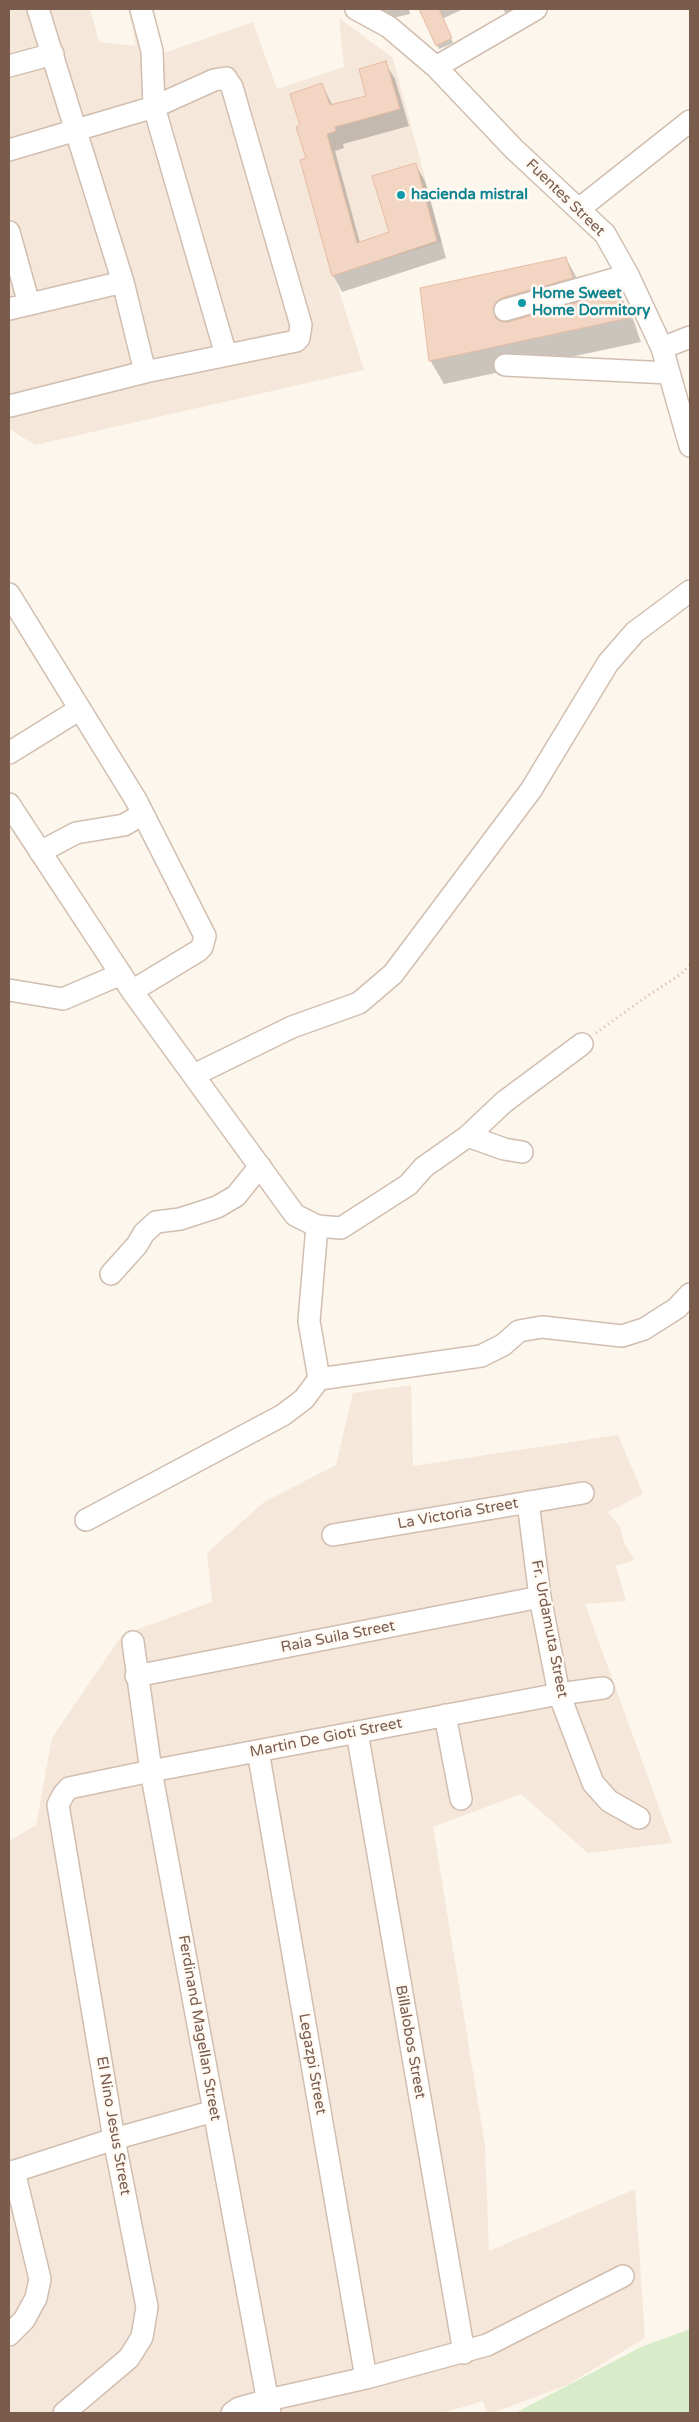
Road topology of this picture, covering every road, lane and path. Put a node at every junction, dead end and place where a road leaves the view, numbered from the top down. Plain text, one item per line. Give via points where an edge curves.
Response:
1 (38, 9) edge
2 (141, 9) edge
3 (356, 9) edge
4 (536, 9) edge
5 (53, 54) junction
6 (9, 66) edge
7 (436, 67) junction
8 (154, 107) junction
9 (690, 121) edge
10 (77, 130) junction
11 (9, 150) edge
12 (579, 209) junction
13 (9, 232) edge
14 (628, 275) junction
15 (123, 282) junction
16 (19, 307) edge
17 (505, 310) dead end
18 (690, 337) edge
19 (662, 348) junction
20 (226, 355) junction
21 (505, 365) dead end
22 (145, 372) junction
23 (669, 372) junction
24 (10, 406) dead end
25 (690, 446) edge
26 (690, 592) edge
27 (9, 594) edge
28 (14, 616) edge
29 (80, 709) junction
30 (9, 753) edge
31 (9, 804) edge
32 (144, 814) junction
33 (40, 852) junction
34 (690, 965) edge
35 (126, 982) junction
36 (9, 990) edge
37 (582, 1044) joint
38 (194, 1075) junction
39 (468, 1136) junction
40 (522, 1152) dead end
41 (260, 1166) junction
42 (317, 1226) junction
43 (111, 1274) dead end
44 (690, 1294) edge
45 (319, 1378) junction
46 (584, 1493) dead end
47 (528, 1502) junction
48 (86, 1520) dead end
49 (334, 1536) dead end
50 (540, 1597) junction
51 (133, 1642) dead end
52 (136, 1676) junction
53 (603, 1688) dead end
54 (560, 1694) junction
55 (444, 1715) junction
56 (357, 1732) junction
57 (258, 1751) junction
58 (151, 1771) junction
59 (461, 1799) dead end
60 (58, 1805) joint
61 (639, 1818) dead end
62 (214, 2111) junction
63 (114, 2139) junction
64 (12, 2172) edge
65 (623, 2276) dead end
66 (9, 2335) edge
67 (464, 2352) junction
68 (366, 2378) junction
69 (269, 2406) edge
70 (64, 2413) edge
71 (232, 2413) edge

1 - 5 street
2 - 8 street via 152,51
3 - 7 street, Fuentes Street via 388,27
4 - 7 street
5 - 6 street
5 - 10 street
7 - 12 street, Fuentes Street via 514,149
8 - 10 street
8 - 20 street
8 - 20 street via 214,80 226,78 232,88 301,325 296,341
9 - 12 street
10 - 11 street
10 - 15 street
12 - 14 street, Fuentes Street via 606,234
13 - 16 street
14 - 17 street
14 - 19 street, Fuentes Street
15 - 16 street
15 - 22 street
18 - 19 street
19 - 23 street, Fuentes Street
20 - 22 street
21 - 23 street
22 - 24 street
23 - 25 street, Fuentes Street
26 - 38 street via 635,632 608,663 531,790 393,974 359,1003 292,1027
27 - 28 street
28 - 29 street
29 - 30 street
29 - 32 street
31 - 33 street
32 - 33 street via 124,825 76,833
32 - 35 street via 205,936 198,951
33 - 35 street
34 - 37 path
35 - 36 street via 63,999
35 - 38 street
37 - 39 street via 504,1102
38 - 41 street
39 - 40 street via 504,1150
39 - 42 street via 359,1218 341,1228
41 - 42 street via 295,1215
41 - 43 street via 236,1196 217,1207 180,1219 156,1222
42 - 45 street via 309,1321
44 - 45 street via 677,1308 644,1329 622,1336 542,1327 519,1331 504,1345 481,1356
45 - 48 street via 304,1399 283,1415
46 - 47 street, La Victoria Street
47 - 49 street, La Victoria Street
47 - 50 street, Fr. Urdamuta Street
50 - 52 street, Raia Suila Street
50 - 54 street, Fr. Urdamuta Street
51 - 52 street, Ferdinand Magellan Street
52 - 58 street, Ferdinand Magellan Street
53 - 54 street, Martin De Gioti Street
54 - 55 street, Martin De Gioti Street
54 - 61 street, Fr. Urdamuta Street via 593,1783 609,1801
55 - 56 street, Martin De Gioti Street
55 - 59 street
56 - 57 street, Martin De Gioti Street
56 - 67 street, Billalobos Street
57 - 58 street, Martin De Gioti Street
57 - 68 street, Legazpi Street
58 - 60 street, Martin De Gioti Street via 69,1788
58 - 62 street, Ferdinand Magellan Street
60 - 63 street, El Nino Jesus Street
62 - 63 street
62 - 69 street, Ferdinand Magellan Street
63 - 64 street
63 - 70 street, El Nino Jesus Street via 147,2307 142,2337 129,2358
64 - 66 street via 40,2279 36,2298 24,2320
65 - 67 street via 487,2345
67 - 68 street
68 - 69 street
69 - 71 street via 239,2408

